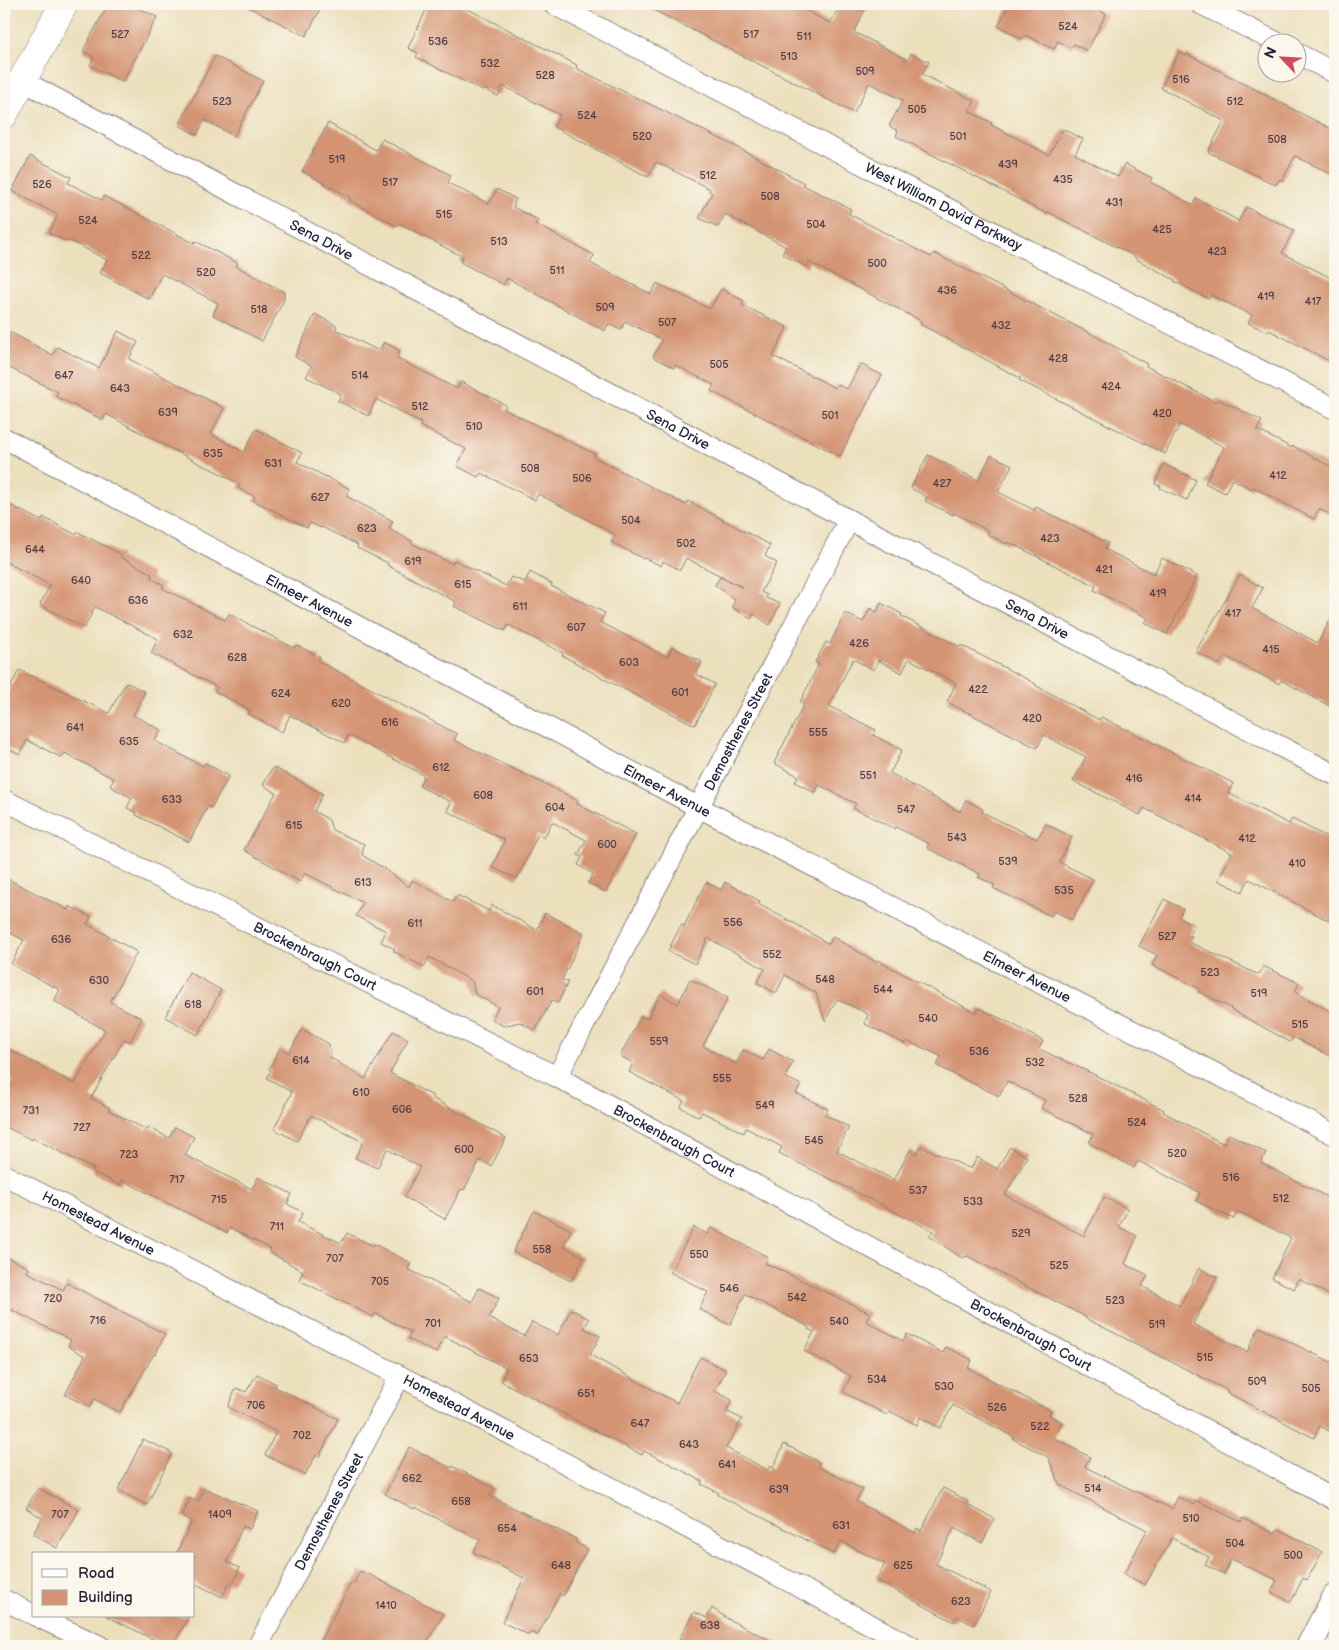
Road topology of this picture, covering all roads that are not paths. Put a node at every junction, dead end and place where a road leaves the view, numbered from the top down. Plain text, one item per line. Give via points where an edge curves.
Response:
1 (64, 4) edge
2 (553, 4) edge
3 (1201, 4) edge
4 (1256, 32) edge
5 (1306, 58) edge
6 (1335, 73) edge
7 (23, 81) junction
8 (4, 114) edge
9 (1335, 409) edge
10 (4, 438) edge
11 (848, 520) junction
12 (1335, 775) edge
13 (4, 800) edge
14 (698, 807) junction
15 (557, 1077) junction
16 (1335, 1135) edge
17 (4, 1175) edge
18 (400, 1376) junction
19 (1335, 1500) edge
20 (1335, 1597) edge
21 (4, 1600) edge
22 (32, 1614) edge
23 (39, 1618) edge
24 (100, 1646) edge
25 (258, 1646) edge
26 (911, 1646) edge
27 (1309, 1646) edge

1 - 7 main road
2 - 9 street, West William David Parkway
3 - 4 street
5 - 6 street
7 - 8 main road
7 - 11 street, Sena Drive
10 - 14 street, Elmeer Avenue
11 - 12 street, Sena Drive
11 - 14 street, Demosthenes Street
13 - 15 street, Brockenbraugh Court
14 - 15 street, Demosthenes Street
14 - 16 street, Elmeer Avenue
15 - 19 street, Brockenbraugh Court
17 - 18 street, Homestead Avenue
18 - 25 street, Demosthenes Street
18 - 26 street, Homestead Avenue
20 - 27 street
21 - 22 street
23 - 24 street

